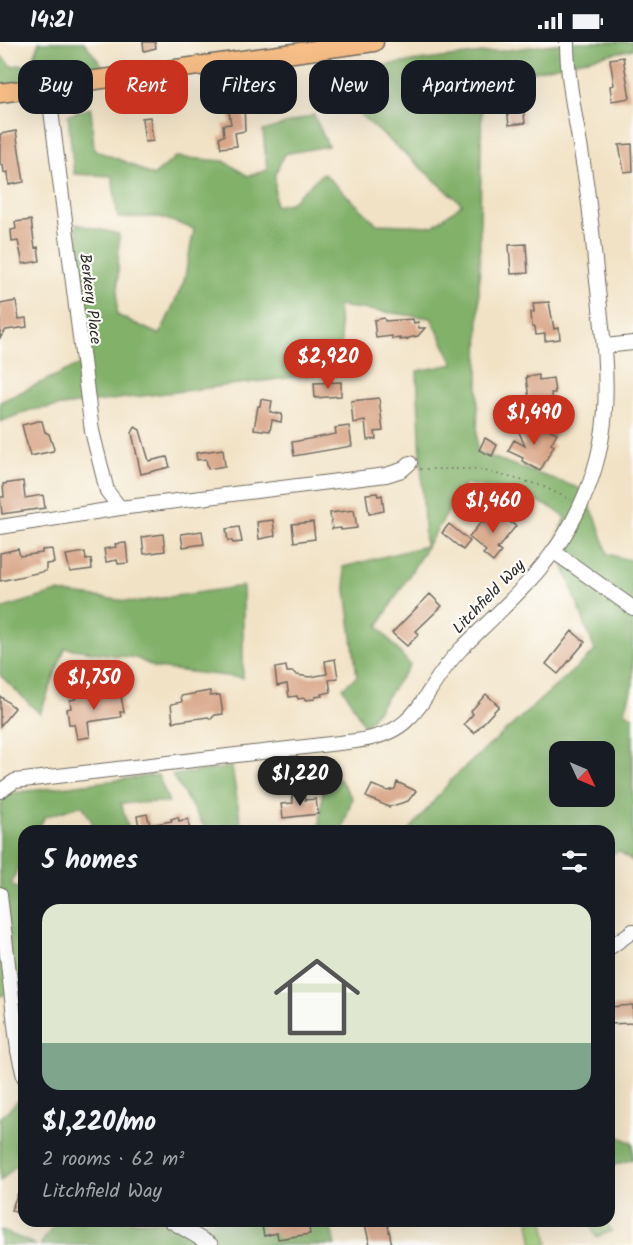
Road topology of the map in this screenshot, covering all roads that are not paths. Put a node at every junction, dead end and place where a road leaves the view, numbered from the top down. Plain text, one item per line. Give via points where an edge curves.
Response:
1 (374, 42) edge
2 (567, 42) edge
3 (303, 47) edge
4 (93, 80) edge
5 (18, 91) edge
6 (0, 93) edge
7 (51, 114) edge
8 (633, 343) edge
9 (605, 346) junction
10 (406, 466) road end
11 (120, 508) junction
12 (0, 527) edge
13 (553, 551) junction
14 (633, 608) edge
15 (0, 791) edge
16 (0, 894) edge
17 (633, 931) edge
18 (615, 944) edge
19 (18, 1051) edge
20 (181, 1227) edge
21 (211, 1245) edge

1 - 3 main road
2 - 9 street, Litchfield Way via 567,70 584,165
3 - 4 main road
5 - 6 main road
7 - 11 street, Berkery Place via 92,431 107,490
8 - 9 street
9 - 13 street, Litchfield Way via 605,421 594,469 580,504
10 - 11 street via 386,475
11 - 12 street
13 - 14 street
13 - 15 street, Litchfield Way via 453,658 416,712 390,733 356,741 15,781
16 - 19 street
17 - 18 street
20 - 21 street

